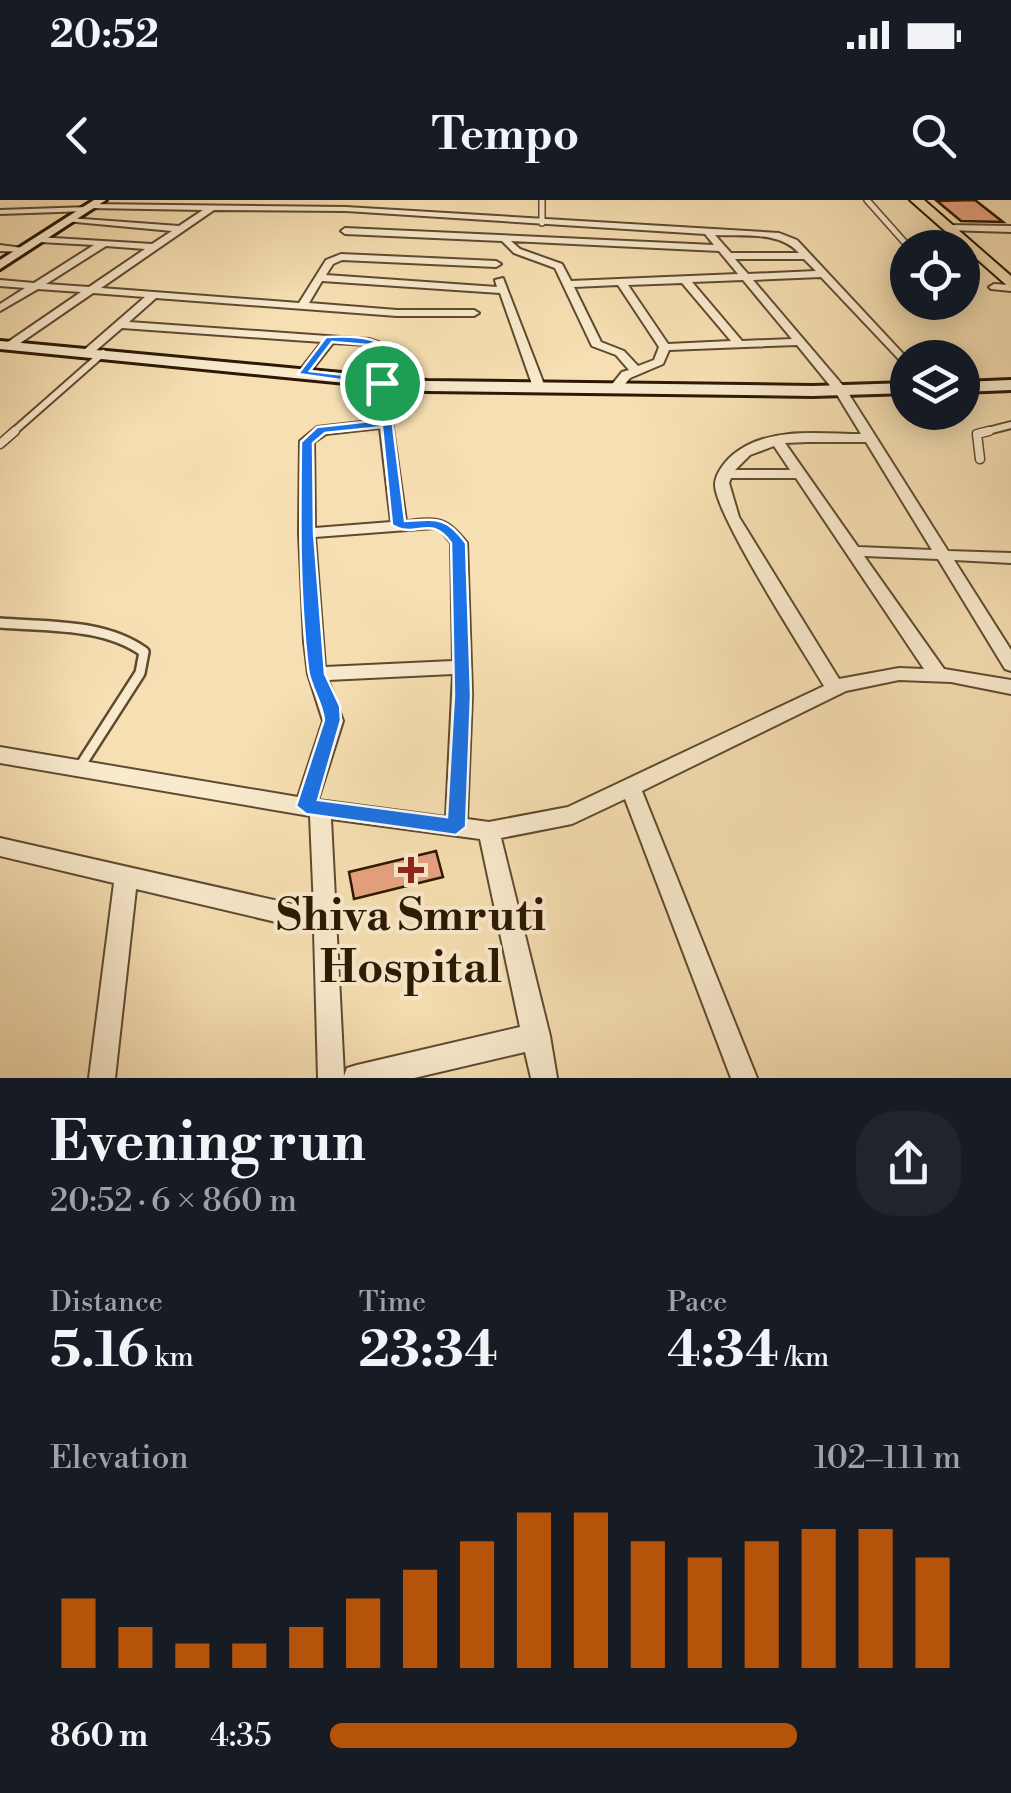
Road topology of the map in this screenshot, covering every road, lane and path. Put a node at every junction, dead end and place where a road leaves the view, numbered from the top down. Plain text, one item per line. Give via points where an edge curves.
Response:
1 (41, 200) edge
2 (542, 200) edge
3 (866, 200) edge
4 (899, 200) edge
5 (916, 200) edge
6 (93, 205) edge
7 (214, 206) junction
8 (359, 210) junction
9 (0, 212) edge
10 (25, 212) junction
11 (434, 216) junction
12 (70, 221) junction
13 (542, 223) junction
14 (181, 228) junction
15 (948, 228) junction
16 (1011, 229) edge
17 (894, 230) edge
18 (932, 230) edge
19 (344, 231) junction
20 (708, 232) junction
21 (420, 235) junction
22 (40, 239) junction
23 (500, 240) junction
24 (104, 244) junction
25 (156, 247) junction
26 (0, 248) edge
27 (25, 249) junction
28 (725, 252) junction
29 (806, 256) junction
30 (359, 258) junction
31 (496, 264) junction
32 (0, 265) edge
33 (980, 270) edge
34 (824, 274) junction
35 (744, 275) junction
36 (322, 278) junction
37 (683, 278) junction
38 (621, 282) junction
39 (0, 283) edge
40 (569, 284) junction
41 (36, 286) junction
42 (1005, 286) edge
43 (94, 290) junction
44 (502, 290) junction
45 (153, 295) junction
46 (1011, 304) edge
47 (302, 306) junction
48 (0, 308) edge
49 (474, 313) dead end
50 (118, 324) junction
51 (330, 339) junction
52 (800, 342) junction
53 (738, 343) junction
54 (4, 346) edge
55 (664, 346) junction
56 (890, 346) edge
57 (95, 352) junction
58 (635, 370) junction
59 (303, 374) junction
60 (386, 383) junction
61 (1011, 385) edge
62 (980, 386) edge
63 (539, 387) junction
64 (614, 388) junction
65 (890, 389) edge
66 (841, 391) junction
67 (388, 422) junction
68 (1011, 426) edge
69 (871, 438) junction
70 (777, 441) junction
71 (0, 444) edge
72 (980, 459) dead end
73 (724, 474) junction
74 (800, 474) junction
75 (399, 525) junction
76 (307, 533) junction
77 (852, 551) junction
78 (942, 554) junction
79 (1011, 558) edge
80 (0, 623) edge
81 (1011, 665) edge
82 (462, 667) junction
83 (316, 674) junction
84 (938, 675) junction
85 (1011, 687) edge
86 (834, 688) junction
87 (0, 754) edge
88 (79, 768) junction
89 (630, 786) junction
90 (313, 808) junction
91 (456, 827) junction
92 (488, 832) junction
93 (0, 847) edge
94 (126, 876) junction
95 (326, 923) junction
96 (536, 1036) junction
97 (102, 1078) edge
98 (332, 1078) edge
99 (358, 1078) edge
100 (544, 1078) edge
101 (744, 1078) edge

1 - 10 street
2 - 13 lane
3 - 17 lane
4 - 18 main road
5 - 15 main road
6 - 7 street
6 - 10 street
6 - 12 street
7 - 8 street
7 - 14 street
8 - 11 street
8 - 19 street
9 - 10 street
11 - 13 street
11 - 21 street
12 - 14 street
12 - 22 street
13 - 20 street
14 - 25 street
15 - 16 street
15 - 42 main road
19 - 21 street
19 - 30 street via 360,249
20 - 28 street
20 - 29 street via 779,236
21 - 23 street
22 - 24 street
22 - 27 street
23 - 28 street
23 - 31 street
23 - 40 street via 559,266
24 - 25 street
24 - 41 street
25 - 43 street
26 - 27 street
27 - 32 street
28 - 29 street
28 - 35 street
29 - 34 street
30 - 31 street
30 - 36 street via 331,260
31 - 44 street
33 - 42 main road
34 - 35 street
34 - 56 street
35 - 37 street
35 - 52 street
36 - 44 street
36 - 47 street
37 - 38 street
37 - 53 street
38 - 40 street
38 - 55 street
39 - 41 street
40 - 58 street via 596,344 620,353
41 - 43 street
41 - 48 street
42 - 46 main road
43 - 45 street
43 - 54 street
44 - 63 street
45 - 47 street
45 - 50 street
47 - 49 street
50 - 51 street
50 - 57 street
51 - 59 street
51 - 60 street via 388,349 397,364
52 - 53 street
52 - 66 street
53 - 55 street
54 - 57 street
55 - 58 street via 659,362
57 - 59 street
57 - 71 lane
58 - 64 street
59 - 60 street
60 - 63 street
60 - 67 street
61 - 62 street
63 - 64 street
64 - 66 street
65 - 66 street
66 - 69 street
67 - 75 street
67 - 76 street via 312,434
68 - 72 lane via 977,434
69 - 70 street
69 - 78 street
70 - 73 street via 746,450
70 - 74 street
73 - 74 street
73 - 86 street via 732,517
74 - 77 street
75 - 76 street
75 - 82 street via 435,523 458,543
76 - 83 street
77 - 78 street
77 - 84 street
78 - 79 street
78 - 81 street
80 - 88 lane via 114,636 144,652 140,673
82 - 83 street
82 - 91 street
83 - 90 street via 332,720
84 - 85 street
84 - 86 street via 899,674
86 - 89 street
87 - 88 street
88 - 90 street
89 - 92 street via 572,815
89 - 101 street
90 - 91 street
90 - 95 street
91 - 92 street
92 - 96 street
93 - 94 street
94 - 95 street
94 - 97 street
95 - 98 street
96 - 99 street
96 - 100 street

